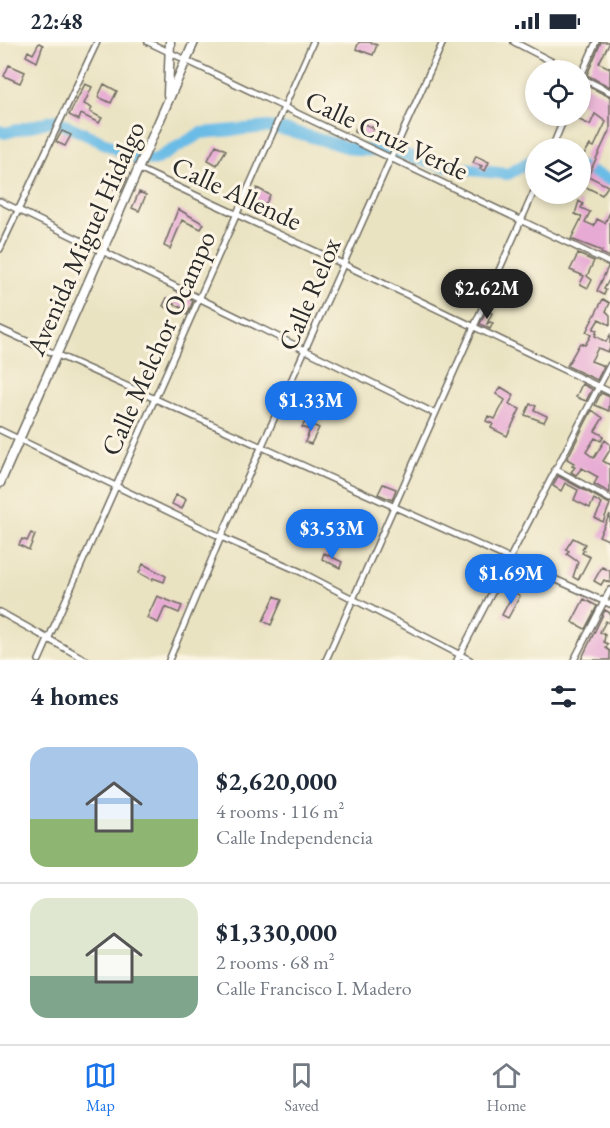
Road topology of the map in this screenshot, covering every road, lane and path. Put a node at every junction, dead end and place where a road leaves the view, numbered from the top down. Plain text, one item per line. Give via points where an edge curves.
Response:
1 (97, 42) edge
2 (148, 42) edge
3 (170, 42) edge
4 (194, 42) edge
5 (313, 42) edge
6 (443, 42) edge
7 (514, 42) edge
8 (596, 42) edge
9 (170, 52) junction
10 (186, 60) junction
11 (549, 60) edge
12 (588, 60) edge
13 (591, 83) edge
14 (610, 92) edge
15 (168, 99) junction
16 (284, 108) junction
17 (392, 156) junction
18 (140, 166) junction
19 (0, 201) edge
20 (529, 204) edge
21 (19, 210) junction
22 (237, 214) junction
23 (522, 219) junction
24 (0, 249) edge
25 (103, 250) junction
26 (610, 263) edge
27 (343, 264) junction
28 (200, 299) junction
29 (473, 327) junction
30 (0, 329) edge
31 (306, 352) junction
32 (57, 356) junction
33 (610, 365) edge
34 (599, 387) junction
35 (610, 392) edge
36 (155, 400) junction
37 (434, 413) junction
38 (0, 430) edge
39 (19, 440) junction
40 (263, 448) junction
41 (555, 469) junction
42 (0, 483) edge
43 (116, 487) junction
44 (610, 499) edge
45 (394, 506) junction
46 (221, 537) junction
47 (509, 558) junction
48 (610, 590) edge
49 (353, 600) junction
50 (607, 603) edge
51 (0, 612) edge
52 (48, 639) junction
53 (458, 658) edge
54 (39, 660) edge
55 (86, 660) edge
56 (169, 660) edge
57 (326, 660) edge
58 (470, 660) edge
59 (574, 660) edge

1 - 21 street
2 - 9 street, Calle Cruz Verde
3 - 9 main road
4 - 10 main road, Avenida Miguel Hidalgo
5 - 16 street, Calle Melchor Ocampo
6 - 17 street, Calle Relox
7 - 11 street
8 - 12 street
9 - 10 street, Calle Cruz Verde
9 - 15 main road
10 - 15 main road, Avenida Miguel Hidalgo
10 - 16 street, Calle Cruz Verde
13 - 14 street
15 - 18 main road, Avenida Miguel Hidalgo
16 - 17 street, Calle Cruz Verde via 366,148
16 - 22 street, Calle Melchor Ocampo
17 - 23 street, Calle Cruz Verde
17 - 27 street, Calle Relox
18 - 22 street, Calle Allende
18 - 25 main road, Avenida Miguel Hidalgo
19 - 21 street
20 - 23 street
21 - 24 street
21 - 25 street
22 - 27 street, Calle Allende
22 - 28 street, Calle Melchor Ocampo
23 - 26 street, Calle Cruz Verde
23 - 29 street
25 - 28 street
25 - 32 main road, Avenida Miguel Hidalgo
27 - 29 street, Calle Allende
27 - 31 street, Calle Relox
28 - 31 street
28 - 36 street, Calle Melchor Ocampo
29 - 34 street, Calle Allende
29 - 37 street
30 - 32 street
31 - 37 street
31 - 40 street, Calle Relox
32 - 36 street
32 - 39 main road, Avenida Miguel Hidalgo
33 - 34 street
34 - 35 street, Calle Allende
34 - 41 street
36 - 40 street
36 - 43 street, Calle Melchor Ocampo
37 - 45 street
38 - 39 street
39 - 42 main road, Avenida Miguel Hidalgo
39 - 43 street
40 - 45 street
40 - 46 street, Calle Relox
41 - 44 street
41 - 47 street
43 - 46 street
43 - 52 street, Calle Melchor Ocampo
45 - 47 street
45 - 49 street
46 - 49 street
46 - 56 street, Calle Relox
47 - 50 street
47 - 53 street
48 - 50 street
49 - 53 street
49 - 57 street
50 - 59 street
51 - 52 street
52 - 54 street, Calle Melchor Ocampo
52 - 55 street
53 - 58 street

